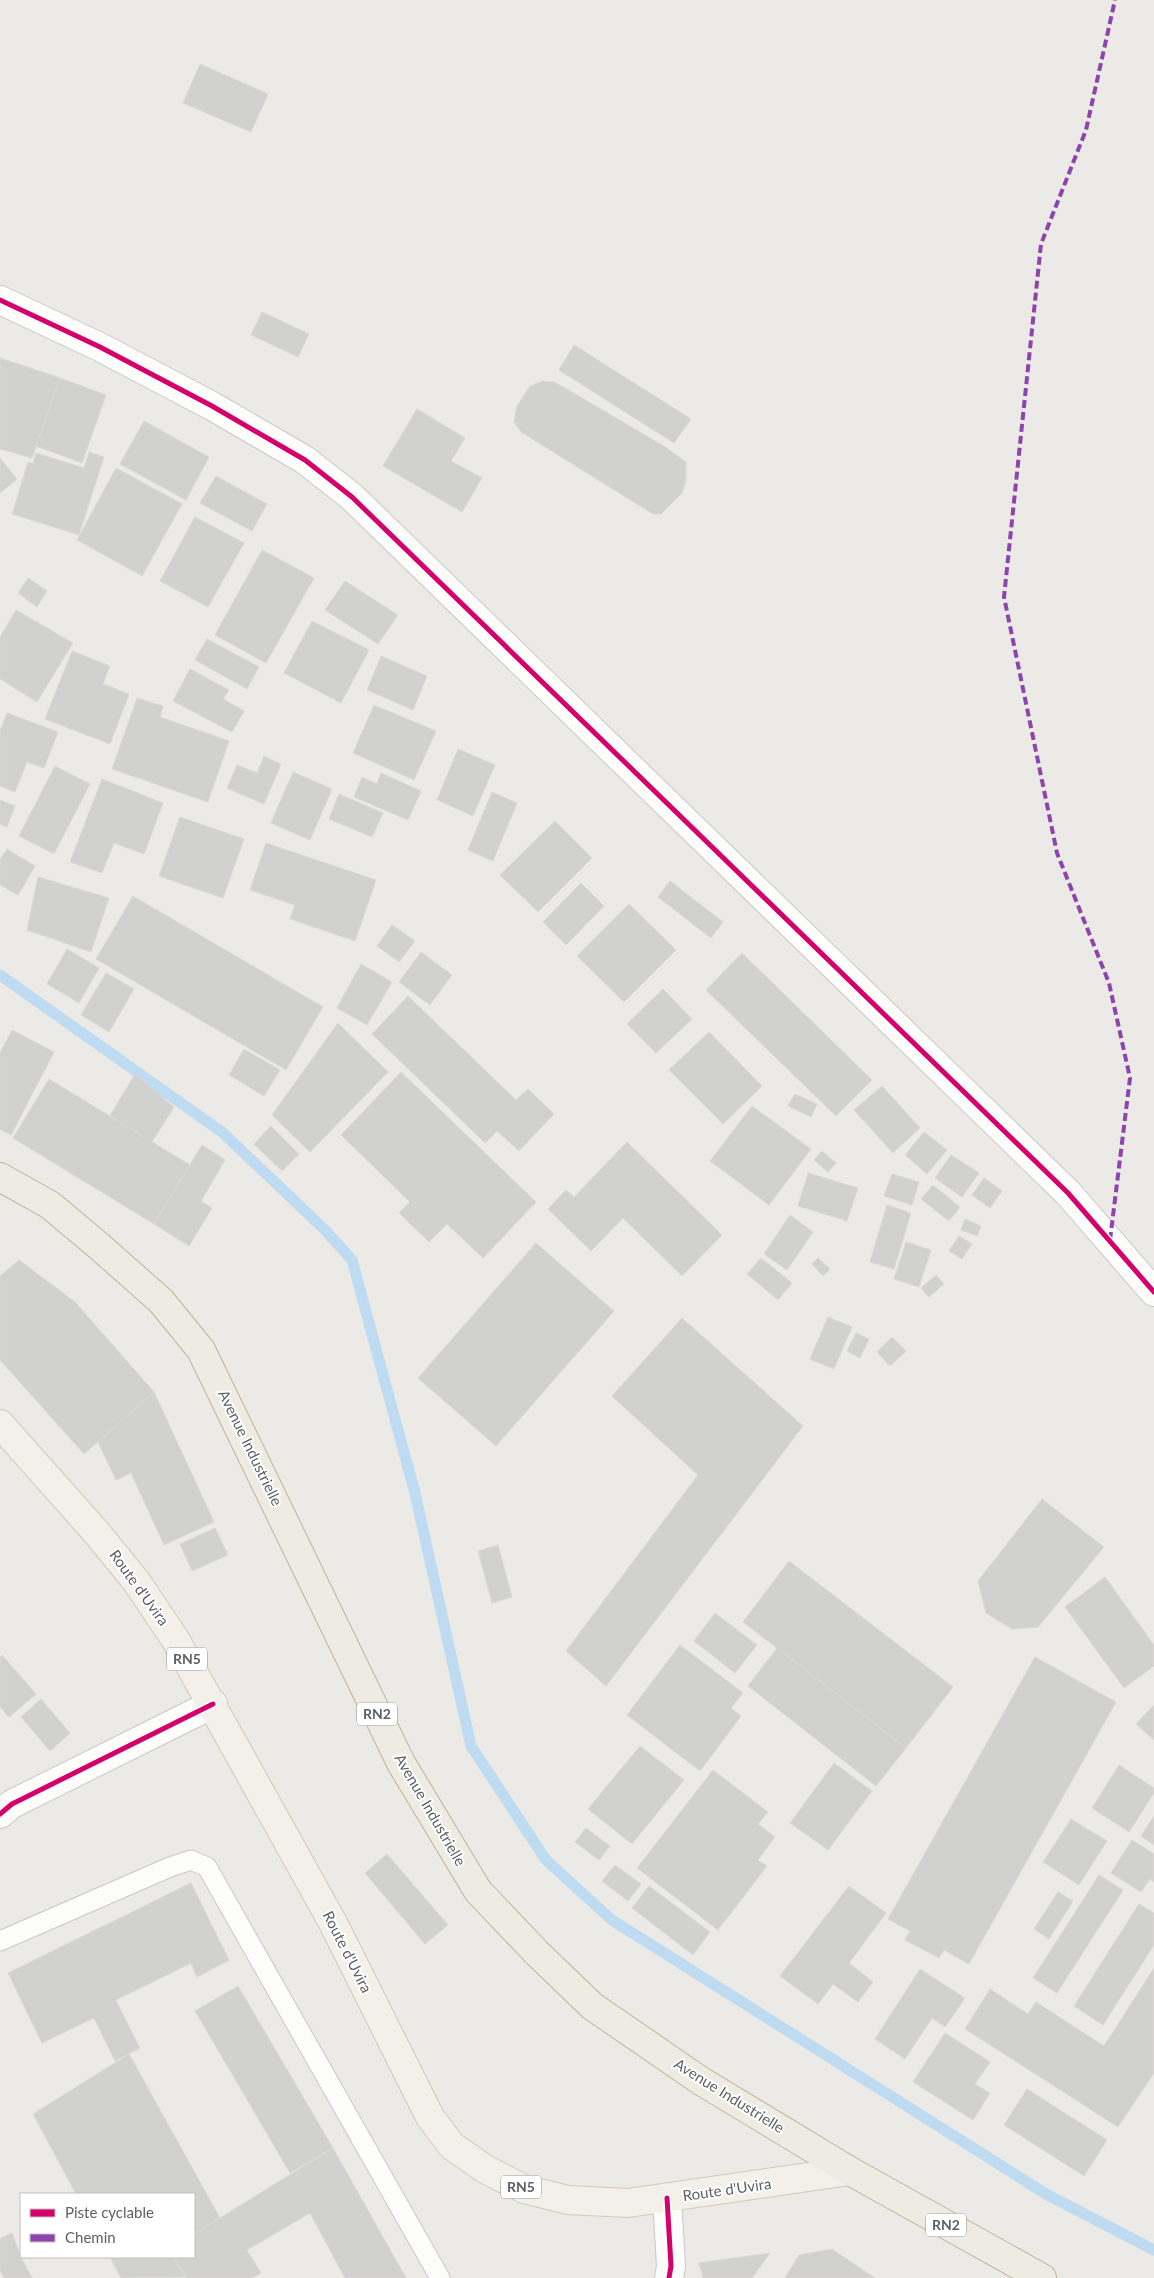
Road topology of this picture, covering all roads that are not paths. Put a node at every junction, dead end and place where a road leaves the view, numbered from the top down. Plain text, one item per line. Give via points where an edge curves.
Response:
1 (0, 300) edge
2 (0, 1177) edge
3 (1154, 1292) edge
4 (0, 1424) edge
5 (213, 1704) junction
6 (0, 1814) edge
7 (0, 1941) edge
8 (850, 2171) junction
9 (667, 2198) junction
10 (440, 2278) edge
11 (669, 2278) edge
12 (1042, 2278) edge

1 - 3 street via 100,347 212,406 305,460 352,497 1068,1193
2 - 8 highway, Avenue Industrielle / RN2 via 50,1205 100,1247 161,1301 202,1350 401,1763 478,1891 592,2006 701,2081
4 - 5 main road, Route d'Uvira / RN5 via 12,1434 136,1581
5 - 6 street via 12,1804
5 - 9 main road, Route d'Uvira / RN5 via 332,1924 430,2117 452,2146 524,2189 568,2200 628,2204
7 - 10 lane via 170,1867 191,1860 207,1867
8 - 9 main road, Route d'Uvira / RN5
8 - 12 highway, Avenue Industrielle / RN2
9 - 11 street

